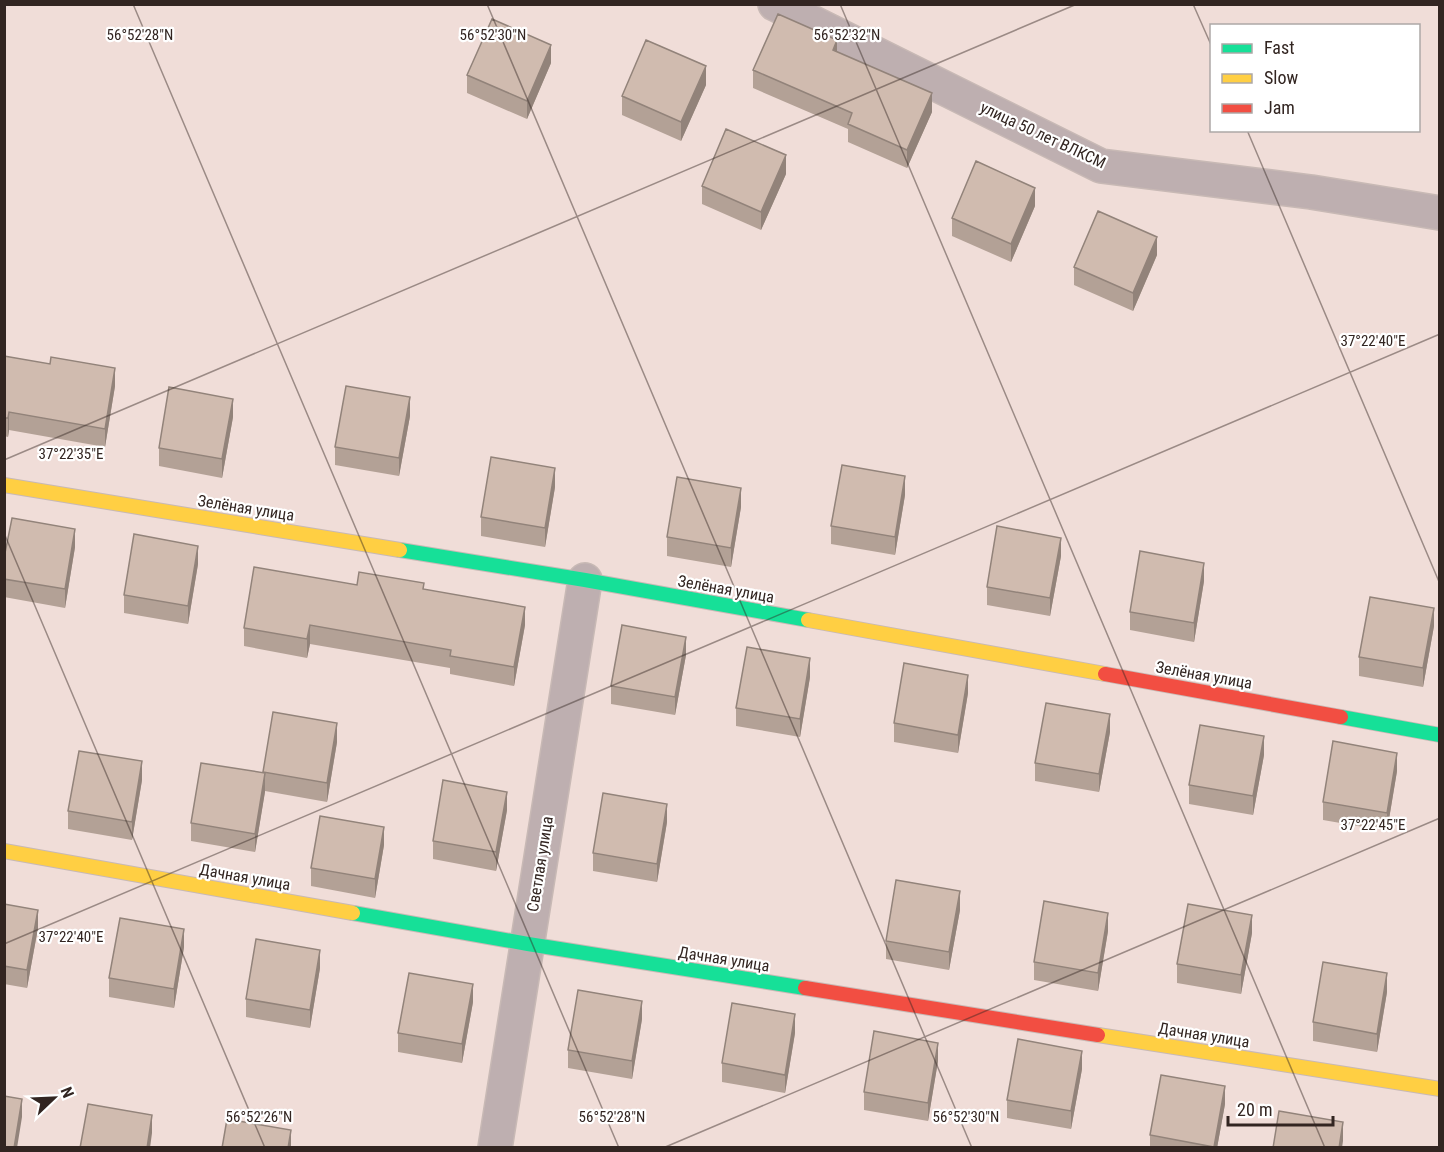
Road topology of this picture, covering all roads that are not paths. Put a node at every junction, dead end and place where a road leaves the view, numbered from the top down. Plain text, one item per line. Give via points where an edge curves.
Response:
1 (775, 4) edge
2 (1440, 213) edge
3 (4, 485) edge
4 (585, 580) junction
5 (1440, 735) edge
6 (4, 851) edge
7 (528, 944) junction
8 (1440, 1089) edge
9 (495, 1148) edge

1 - 2 street, улица 50 лет ВЛКСМ via 1101,166 1311,192
3 - 4 street, Зелёная улица
4 - 5 street, Зелёная улица
4 - 7 street, Светлая улица
6 - 7 street, Дачная улица
7 - 8 street, Дачная улица
7 - 9 street, Светлая улица

